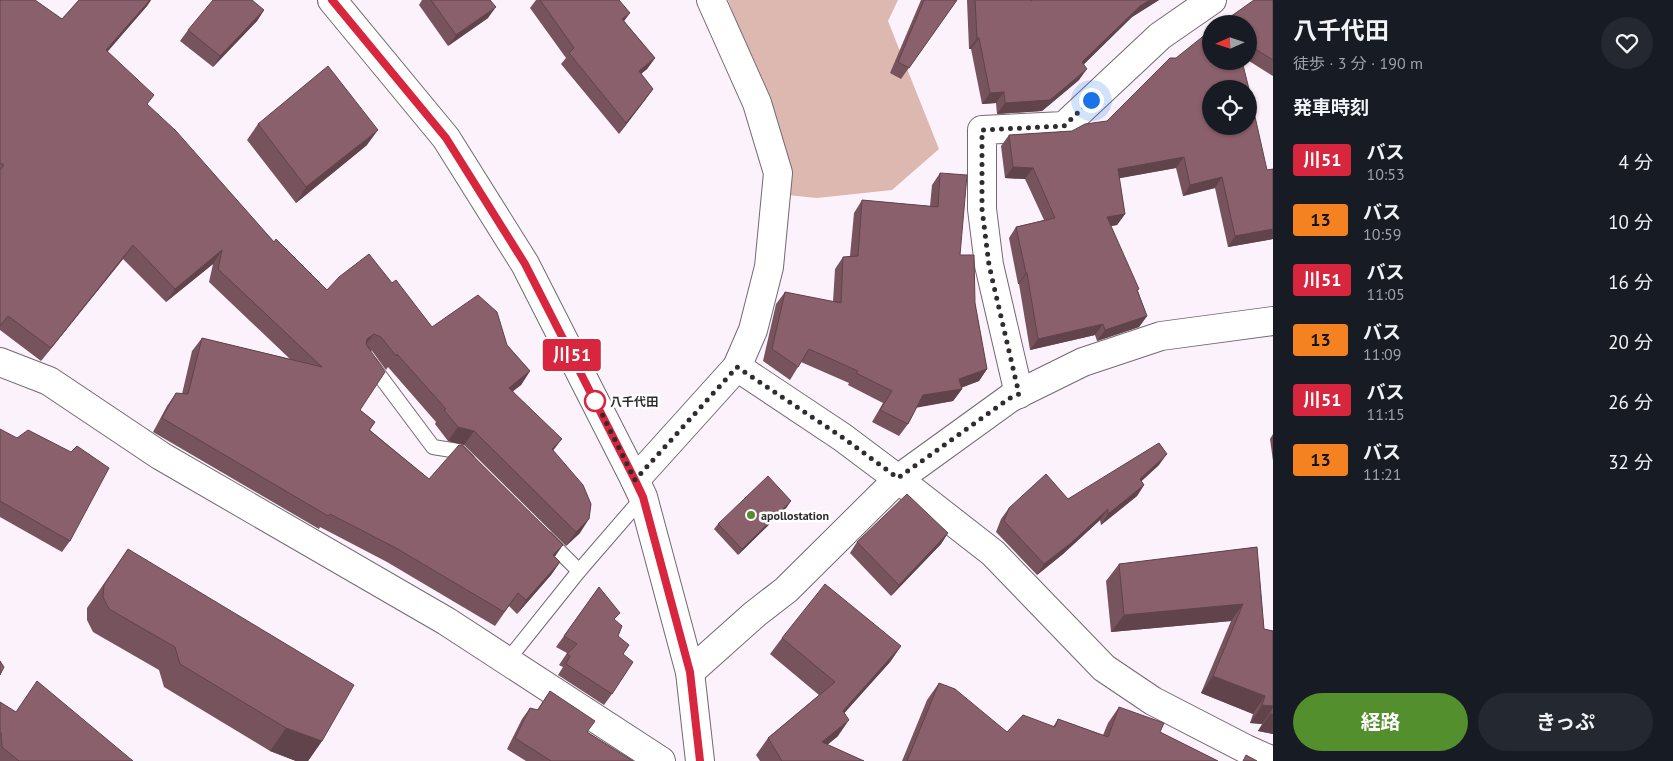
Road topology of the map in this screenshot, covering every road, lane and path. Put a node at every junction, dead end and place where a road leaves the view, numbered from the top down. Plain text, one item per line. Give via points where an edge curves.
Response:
1 (332, 0) edge
2 (711, 0) edge
3 (1201, 3) edge
4 (1273, 321) edge
5 (364, 356) edge
6 (0, 362) edge
7 (737, 367) junction
8 (1019, 394) junction
9 (478, 471) edge
10 (898, 478) junction
11 (639, 488) junction
12 (538, 531) edge
13 (579, 571) junction
14 (508, 661) junction
15 (690, 672) junction
16 (661, 761) edge
17 (700, 761) edge
18 (1273, 761) edge

1 - 11 street via 446,138 525,264
2 - 7 street via 756,103 778,172 769,267 753,330
3 - 8 street via 1160,36 1064,126 982,130 982,209 989,265
4 - 8 street via 1161,336 1083,362
5 - 9 lane via 432,447 458,451
6 - 14 street via 49,381 160,456 446,621
7 - 10 street
7 - 11 street
8 - 10 street
10 - 15 street via 786,590
10 - 18 street via 993,553 1104,668 1153,701
11 - 13 lane
11 - 15 street
12 - 13 lane
13 - 14 lane
14 - 16 street
15 - 17 street

